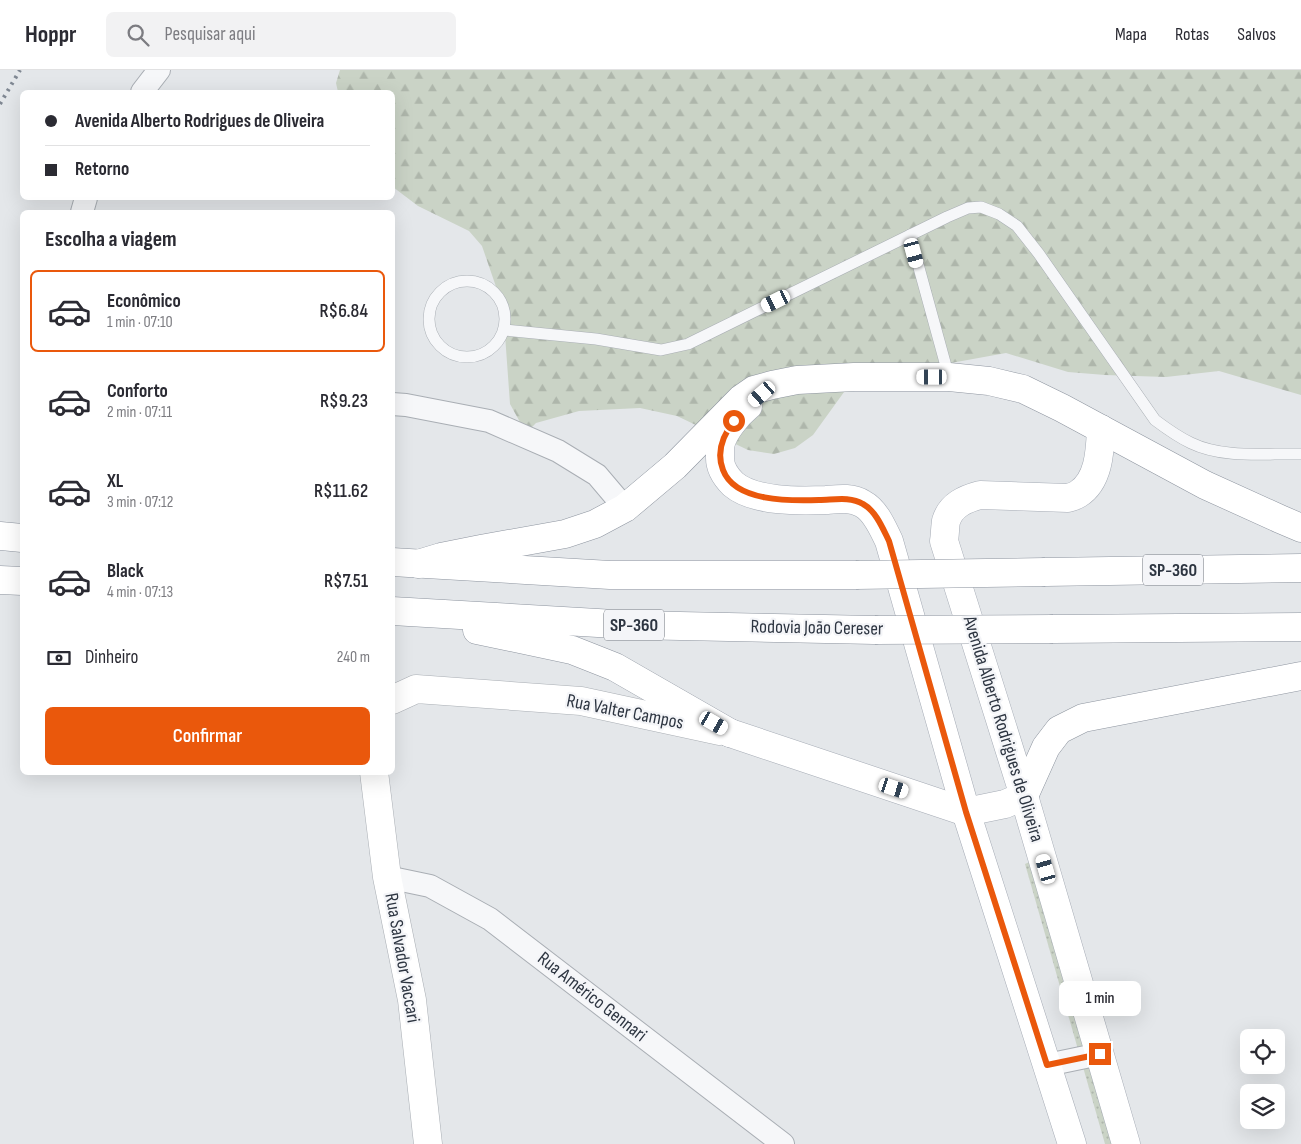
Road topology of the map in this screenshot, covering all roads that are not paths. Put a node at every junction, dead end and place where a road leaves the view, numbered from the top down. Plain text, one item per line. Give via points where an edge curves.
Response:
1 (159, 70) edge
2 (144, 90) edge
3 (910, 235) junction
4 (504, 330) junction
5 (949, 377) junction
6 (772, 385) junction
7 (395, 404) edge
8 (1101, 430) junction
9 (1301, 454) edge
10 (624, 508) junction
11 (1301, 528) edge
12 (0, 536) edge
13 (20, 538) edge
14 (405, 563) edge
15 (1301, 568) edge
16 (0, 580) edge
17 (20, 581) edge
18 (395, 612) edge
19 (395, 613) edge
20 (1301, 627) edge
21 (1301, 676) edge
22 (395, 699) edge
23 (730, 733) junction
24 (374, 775) edge
25 (1024, 796) junction
26 (966, 812) junction
27 (388, 878) junction
28 (1100, 1054) junction
29 (1047, 1065) junction
30 (428, 1144) edge
31 (784, 1144) edge
32 (1072, 1144) edge
33 (1126, 1144) edge

1 - 2 street
3 - 4 lane via 688,344 660,350 596,339
3 - 5 lane
3 - 9 lane via 968,208 981,206 999,214 1016,226 1039,254 1156,420 1172,433 1212,450
4 - 4 lane via 503,306 488,287 477,282 453,283 434,298 428,321 431,333 446,352 457,357 481,356 499,341
5 - 6 main road via 854,377 797,380
5 - 8 main road via 989,380 1023,389
6 - 10 main road via 754,390 741,399 676,466
6 - 26 main road via 741,412 728,430 720,446 720,462 726,477 738,488 763,497 782,500 851,499 864,504 872,512 889,541
7 - 10 street via 489,421 558,451 597,475
8 - 11 main road via 1205,485
8 - 25 main road, Avenida Alberto Rodrigues de Oliveira via 1096,471 1080,493 1068,498 980,495 954,507 946,521 944,542
10 - 14 main road via 595,524 565,534
12 - 13 main road
14 - 15 main road, SP-360, bridge via 610,576
16 - 17 main road
18 - 20 main road, Rodovia João Cereser / SP-360, bridge via 632,625 875,630
19 - 23 main road via 572,650 615,667
21 - 25 main road via 1083,718 1054,736
22 - 23 main road, Rua Valter Campos via 416,690 581,701
23 - 26 main road, Rua Valter Campos
24 - 27 main road, Rua Salvador Vaccari
25 - 26 main road via 1005,804
25 - 28 main road, Avenida Alberto Rodrigues de Oliveira
26 - 29 main road
27 - 30 main road, Rua Salvador Vaccari via 412,1000
27 - 31 street, Rua Américo Gennari via 430,886 490,919
28 - 29 street
28 - 33 main road, Avenida Alberto Rodrigues de Oliveira
29 - 32 main road

